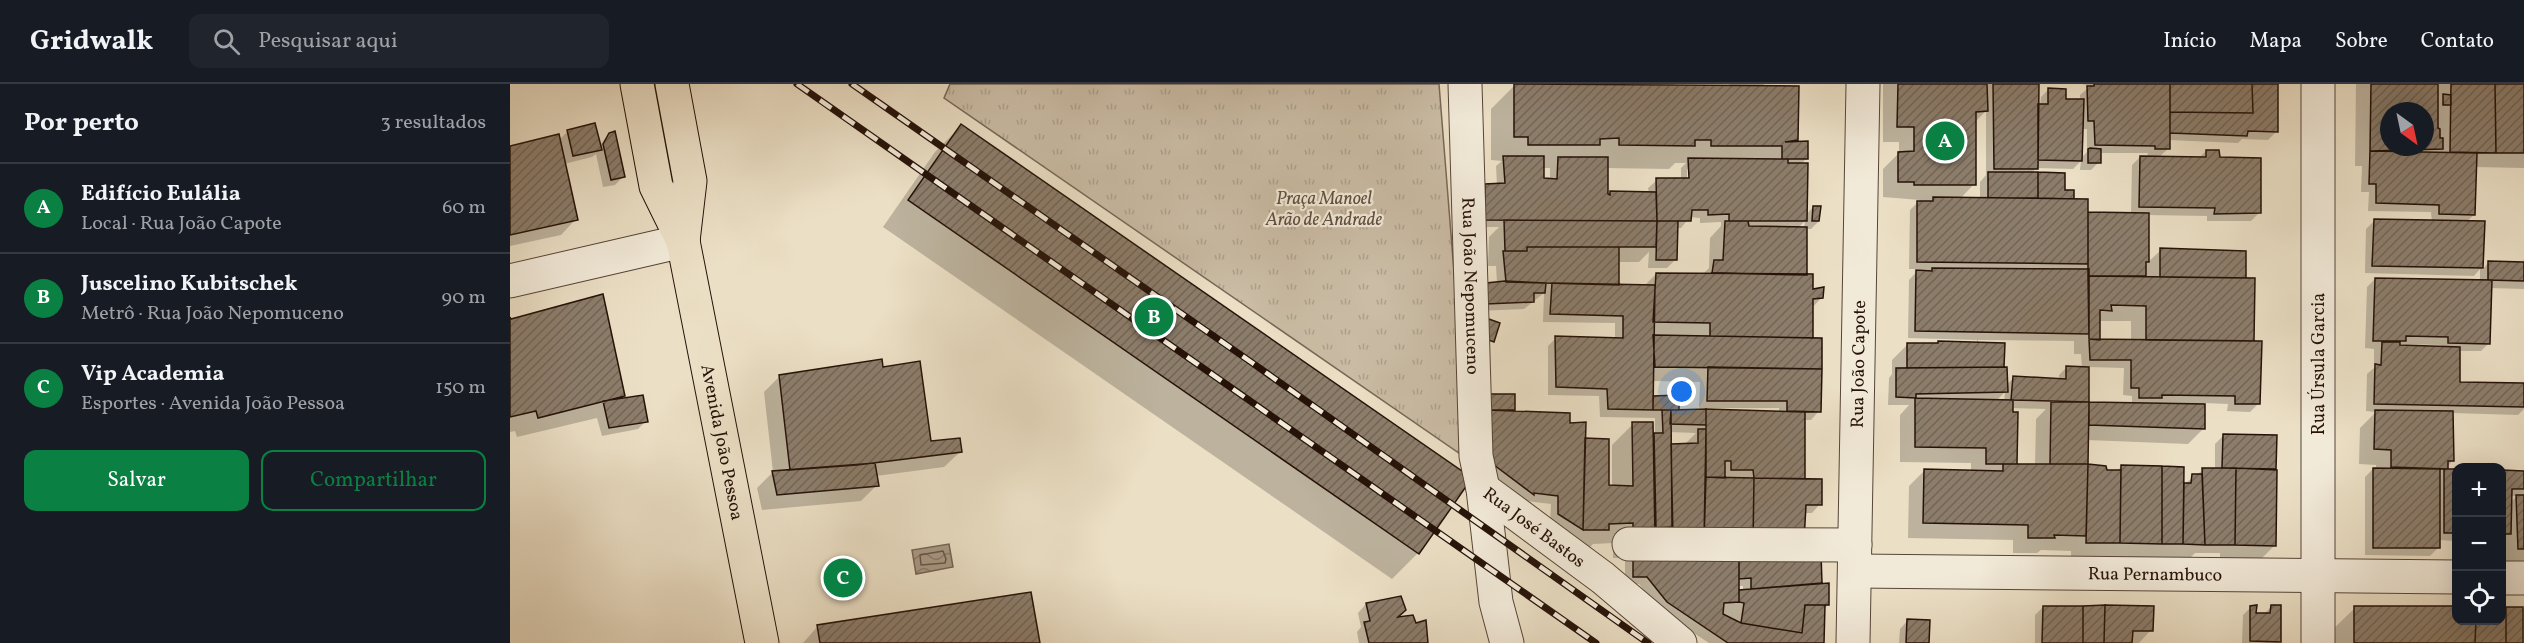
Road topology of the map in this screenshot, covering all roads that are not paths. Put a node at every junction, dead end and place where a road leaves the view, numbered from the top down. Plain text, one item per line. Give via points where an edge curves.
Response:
1 (637, 84) edge
2 (672, 84) edge
3 (1465, 84) edge
4 (1863, 84) edge
5 (2318, 84) edge
6 (683, 241) junction
7 (510, 281) edge
8 (1483, 489) junction
9 (1629, 544) dead end
10 (1855, 558) junction
11 (2319, 574) junction
12 (2452, 577) edge
13 (2506, 578) edge
14 (2524, 578) edge
15 (762, 643) edge
16 (1507, 643) edge
17 (1680, 643) edge
18 (1853, 643) edge
19 (2318, 643) edge

1 - 6 main road, Avenida João Pessoa via 656,186
2 - 6 main road, Avenida João Pessoa via 690,181
3 - 8 street, Rua João Nepomuceno via 1476,456
4 - 10 street, Rua João Capote
5 - 11 street, Rua Úrsula Garcia
6 - 7 street
6 - 15 main road, Avenida João Pessoa
8 - 16 street, Rua José Bastos via 1496,602
8 - 17 street, Rua José Bastos via 1603,578
9 - 10 street, Rua Pernambuco
10 - 11 street, Rua Pernambuco
10 - 18 street, Rua João Capote
11 - 12 street, Rua Pernambuco
11 - 19 street, Rua Úrsula Garcia
13 - 14 street

